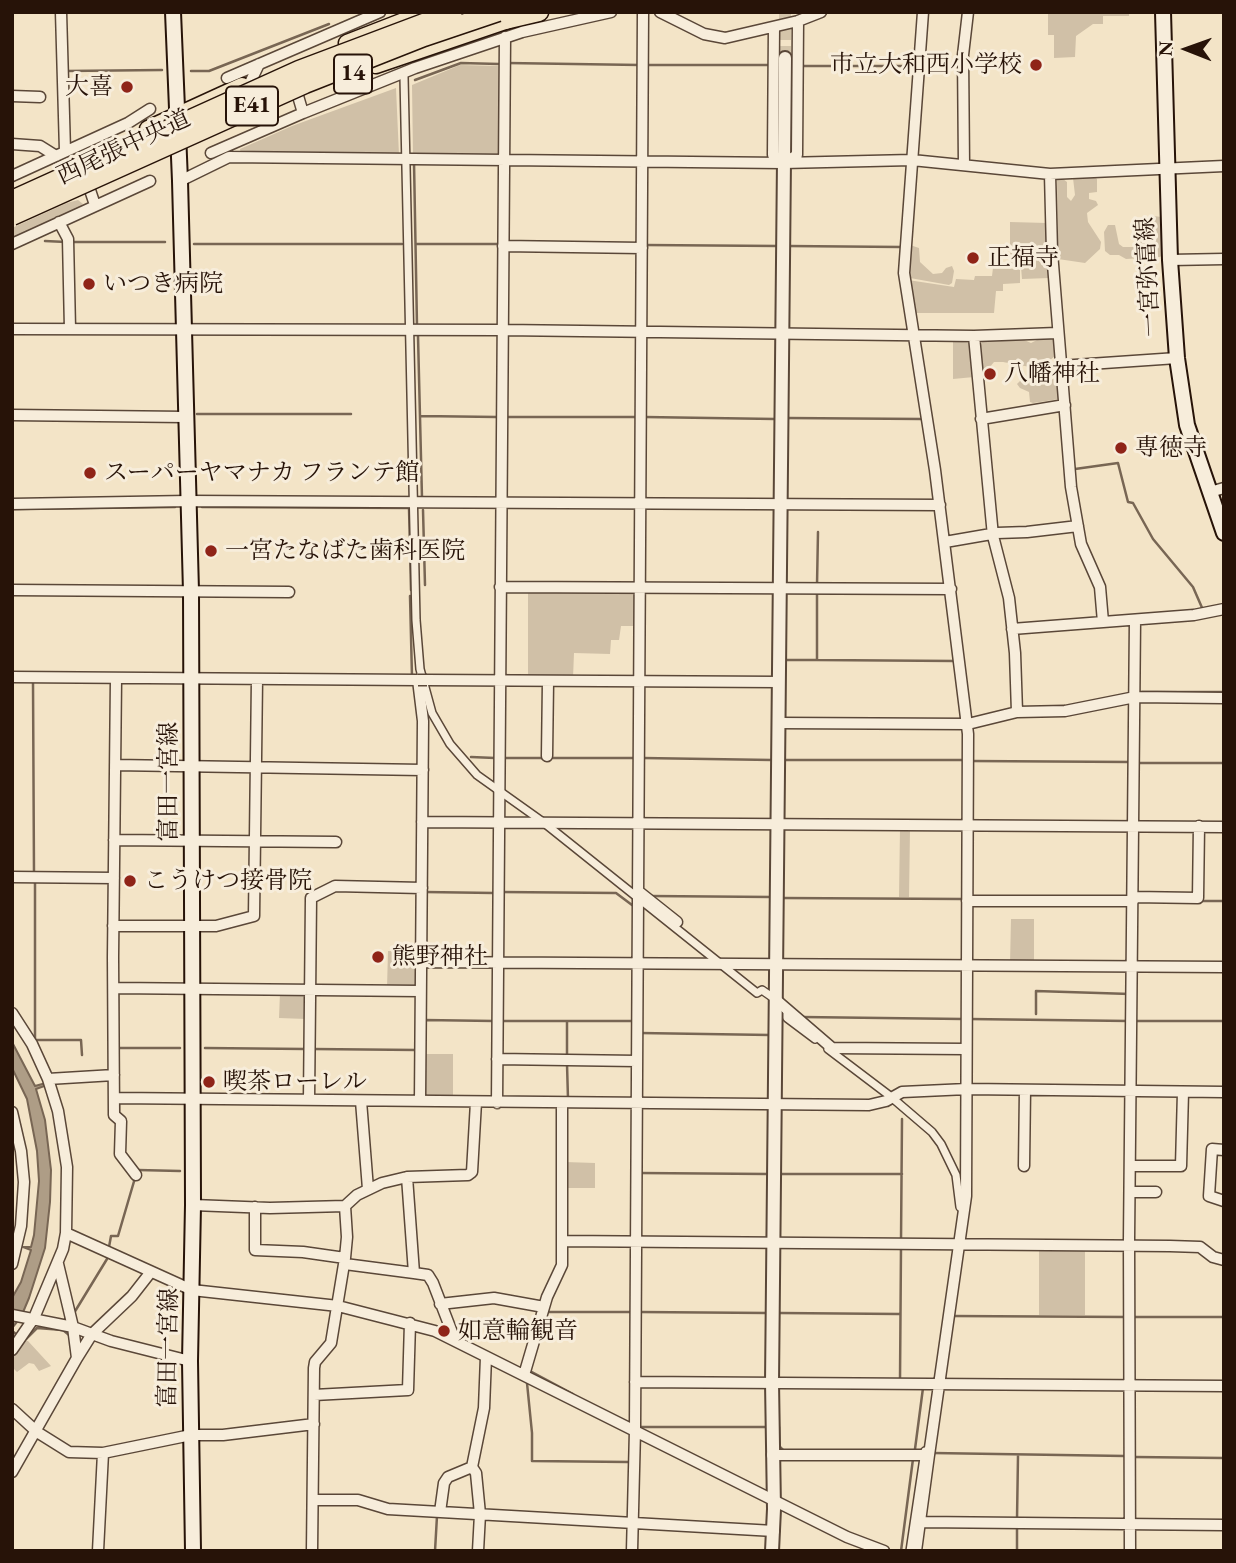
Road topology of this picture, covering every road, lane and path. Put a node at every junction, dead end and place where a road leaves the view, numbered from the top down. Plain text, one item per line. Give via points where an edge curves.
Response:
1 (61, 12) edge
2 (173, 12) edge
3 (380, 12) edge
4 (427, 12) edge
5 (453, 12) edge
6 (531, 12) edge
7 (539, 12) edge
8 (611, 12) edge
9 (643, 12) edge
10 (660, 12) edge
11 (821, 12) edge
12 (923, 12) edge
13 (968, 12) edge
14 (1163, 12) edge
15 (798, 21) junction
16 (503, 23) edge
17 (774, 27) junction
18 (785, 58) tunnel mouth
19 (259, 64) junction
20 (404, 77) dead end
21 (227, 78) dead end
22 (250, 83) junction
23 (12, 96) edge
24 (298, 96) junction
25 (40, 97) dead end
26 (150, 109) dead end
27 (303, 113) junction
28 (177, 115) junction
29 (12, 144) edge
30 (179, 148) junction
31 (228, 152) junction
32 (211, 153) dead end
33 (67, 155) junction
34 (502, 158) junction
35 (404, 160) junction
36 (642, 160) junction
37 (912, 160) junction
38 (783, 163) junction
39 (964, 165) junction
40 (1224, 166) edge
41 (1167, 168) junction
42 (1050, 174) junction
43 (12, 176) edge
44 (150, 181) dead end
45 (180, 181) junction
46 (12, 192) edge
47 (93, 197) junction
48 (12, 200) edge
49 (12, 216) edge
50 (59, 222) junction
51 (12, 225) edge
52 (12, 244) edge
53 (503, 246) junction
54 (642, 248) junction
55 (1224, 259) edge
56 (1170, 260) junction
57 (12, 329) edge
58 (70, 329) junction
59 (182, 330) junction
60 (411, 330) junction
61 (503, 330) junction
62 (642, 332) junction
63 (1057, 332) junction
64 (782, 333) junction
65 (914, 334) junction
66 (974, 336) junction
67 (1177, 358) junction
68 (1060, 366) junction
69 (1065, 405) junction
70 (12, 415) edge
71 (185, 417) junction
72 (981, 419) junction
73 (1217, 490) edge
74 (188, 501) junction
75 (414, 502) junction
76 (501, 502) junction
77 (640, 503) junction
78 (12, 504) edge
79 (780, 504) junction
80 (940, 505) junction
81 (1078, 526) junction
82 (1224, 533) edge
83 (993, 536) junction
84 (945, 542) junction
85 (500, 587) junction
86 (640, 588) junction
87 (780, 589) junction
88 (951, 589) junction
89 (12, 590) edge
90 (191, 591) junction
91 (289, 592) dead end
92 (1224, 609) edge
93 (1135, 620) junction
94 (1103, 622) junction
95 (1012, 629) junction
96 (12, 677) edge
97 (116, 679) junction
98 (257, 679) junction
99 (191, 680) junction
100 (422, 680) junction
101 (500, 681) junction
102 (548, 682) junction
103 (639, 682) junction
104 (779, 682) junction
105 (1135, 698) junction
106 (1224, 698) edge
107 (1017, 712) junction
108 (779, 723) junction
109 (968, 724) junction
110 (547, 756) dead end
111 (115, 765) junction
112 (191, 767) junction
113 (256, 768) junction
114 (423, 770) junction
115 (499, 792) junction
116 (422, 822) junction
117 (498, 822) junction
118 (543, 822) junction
119 (639, 822) junction
120 (778, 823) junction
121 (967, 825) junction
122 (1134, 826) junction
123 (1199, 827) junction
124 (1224, 827) edge
125 (192, 839) junction
126 (114, 840) junction
127 (255, 841) junction
128 (336, 842) dead end
129 (12, 877) edge
130 (114, 878) junction
131 (422, 888) junction
132 (638, 894) junction
133 (1133, 899) junction
134 (967, 901) junction
135 (677, 922) dead end
136 (113, 926) junction
137 (192, 927) junction
138 (421, 962) junction
139 (497, 962) junction
140 (637, 963) junction
141 (723, 964) junction
142 (776, 965) junction
143 (967, 966) junction
144 (1133, 966) junction
145 (1224, 967) edge
146 (114, 988) junction
147 (192, 990) junction
148 (310, 990) junction
149 (420, 991) junction
150 (777, 1005) junction
151 (12, 1013) edge
152 (967, 1049) junction
153 (497, 1059) junction
154 (637, 1061) junction
155 (114, 1075) junction
156 (47, 1079) junction
157 (967, 1089) junction
158 (1025, 1090) junction
159 (1131, 1091) junction
160 (1182, 1092) junction
161 (1224, 1092) edge
162 (891, 1097) junction
163 (114, 1098) junction
164 (193, 1098) junction
165 (309, 1100) junction
166 (361, 1101) junction
167 (420, 1101) junction
168 (476, 1102) junction
169 (636, 1102) junction
170 (497, 1103) junction
171 (562, 1103) junction
172 (775, 1104) junction
173 (12, 1112) edge
174 (1224, 1150) edge
175 (1024, 1166) dead end
176 (1130, 1166) junction
177 (136, 1175) dead end
178 (407, 1177) junction
179 (368, 1189) junction
180 (1130, 1192) junction
181 (1156, 1192) dead end
182 (1224, 1200) edge
183 (193, 1205) junction
184 (345, 1206) junction
185 (255, 1207) junction
186 (66, 1233) junction
187 (562, 1241) junction
188 (635, 1241) junction
189 (774, 1242) junction
190 (958, 1244) junction
191 (1130, 1245) junction
192 (1224, 1260) edge
193 (345, 1261) junction
194 (58, 1263) junction
195 (12, 1264) edge
196 (150, 1273) junction
197 (414, 1273) junction
198 (192, 1290) junction
199 (440, 1304) junction
200 (338, 1306) junction
201 (544, 1307) junction
202 (12, 1315) edge
203 (33, 1318) junction
204 (410, 1323) junction
205 (73, 1327) junction
206 (92, 1334) junction
207 (455, 1340) junction
208 (12, 1350) edge
209 (486, 1357) junction
210 (77, 1358) junction
211 (190, 1361) junction
212 (524, 1375) junction
213 (635, 1382) junction
214 (772, 1382) junction
215 (937, 1384) junction
216 (1130, 1386) junction
217 (1224, 1386) edge
218 (314, 1395) junction
219 (12, 1409) edge
220 (314, 1424) junction
221 (635, 1430) junction
222 (37, 1432) junction
223 (191, 1435) junction
224 (103, 1453) junction
225 (772, 1455) junction
226 (927, 1455) junction
227 (472, 1467) junction
228 (12, 1472) edge
229 (773, 1499) junction
230 (314, 1500) junction
231 (440, 1512) junction
232 (480, 1514) junction
233 (921, 1522) junction
234 (634, 1523) junction
235 (1130, 1524) junction
236 (1224, 1525) edge
237 (774, 1531) junction
238 (98, 1551) edge
239 (193, 1551) edge
240 (312, 1551) edge
241 (478, 1551) edge
242 (632, 1551) edge
243 (772, 1551) edge
244 (884, 1551) edge
245 (911, 1551) edge
246 (916, 1551) edge
247 (1130, 1551) edge

1 - 33 street
2 - 28 main road, 富田一宮線
3 - 19 street
4 - 22 main road, 西尾張中央道 / 14
5 - 48 highway, E41, bridge via 299,70
6 - 16 main road, 西尾張中央道 / 14
7 - 16 highway
8 - 16 street
9 - 36 street
10 - 17 street via 713,38
11 - 15 street
12 - 37 street
13 - 39 street via 963,55
14 - 41 main road, 一宮弥富線
15 - 17 street
15 - 38 street via 797,155
16 - 24 main road, 西尾張中央道 / 14 via 385,61
16 - 27 street
16 - 34 street
16 - 49 highway, E41, bridge via 424,37 304,83
17 - 38 street via 773,155
18 - 38 street
19 - 21 street
19 - 22 street
20 - 35 street
22 - 28 main road, 西尾張中央道 / 14
23 - 25 street
24 - 27 street
24 - 30 main road, 西尾張中央道 / 14
26 - 33 street
27 - 31 street
28 - 30 main road, 富田一宮線
28 - 33 main road, 西尾張中央道 / 14
29 - 33 street via 40,146
30 - 45 main road, 富田一宮線
30 - 47 main road, 西尾張中央道 / 14
31 - 32 street
31 - 35 street
31 - 45 street
33 - 43 street
33 - 46 main road, 西尾張中央道 / 14
34 - 35 street
34 - 36 street
34 - 53 street
35 - 60 street
36 - 38 street
36 - 54 street
37 - 38 street
37 - 39 street
37 - 65 street via 904,273
38 - 64 street
39 - 42 street
40 - 41 street
41 - 42 street
41 - 56 main road, 一宮弥富線
42 - 63 street
44 - 47 street
45 - 59 main road, 富田一宮線
47 - 50 street
47 - 51 main road, 西尾張中央道 / 14
50 - 52 street
50 - 58 street via 68,239
53 - 54 street
53 - 61 street
54 - 62 street
55 - 56 street
56 - 67 main road, 一宮弥富線
57 - 58 street
58 - 59 street
59 - 60 street
59 - 71 main road, 富田一宮線
60 - 61 street
60 - 75 street
61 - 62 street
61 - 76 street
62 - 64 street
62 - 77 street
63 - 66 street
63 - 68 street
64 - 65 street
64 - 79 street
65 - 66 street
65 - 80 street
66 - 72 street
67 - 68 street
67 - 73 main road, 一宮弥富線 via 1187,425 1200,470
68 - 69 street
69 - 72 street
69 - 81 street via 1070,487
70 - 71 street
71 - 74 main road, 富田一宮線
72 - 83 street
73 - 82 main road, 一宮弥富線
74 - 75 street
74 - 78 street
74 - 90 main road, 富田一宮線
75 - 76 street
75 - 115 street via 416,620 426,696 450,744 469,768
76 - 77 street
76 - 85 street
77 - 79 street
77 - 86 street
79 - 80 street
79 - 87 street
80 - 84 street
81 - 83 street
81 - 94 street via 1100,587
83 - 84 street
83 - 95 street
84 - 88 street
85 - 86 street
85 - 101 street
86 - 87 street
86 - 103 street
87 - 88 street
87 - 104 street
88 - 109 street
89 - 90 street
90 - 91 street
90 - 99 main road, 富田一宮線
92 - 93 street
93 - 94 street
93 - 105 street
94 - 95 street
95 - 107 street
96 - 97 street
97 - 99 street
97 - 111 street
98 - 99 street
98 - 100 street
98 - 113 street
99 - 112 main road, 富田一宮線
100 - 101 street
100 - 114 street
101 - 102 street
101 - 115 street
102 - 103 street
102 - 110 street
103 - 104 street
103 - 119 street
104 - 108 street
105 - 106 street
105 - 107 street via 1065,711
105 - 122 street
107 - 109 street
108 - 109 street
108 - 120 street
109 - 121 street
111 - 112 street
111 - 126 street
112 - 113 street
112 - 125 main road, 富田一宮線
113 - 114 street
113 - 127 street
114 - 116 street
115 - 117 street
115 - 118 street
116 - 117 street
116 - 131 street
117 - 118 street
117 - 139 street
118 - 119 street
118 - 132 street
119 - 120 street
119 - 132 street
120 - 121 street
120 - 142 street
121 - 122 street
121 - 134 street
122 - 123 street
122 - 133 street
123 - 124 street
123 - 133 street via 1198,898
125 - 126 street
125 - 127 street
125 - 137 main road, 富田一宮線
126 - 130 street
127 - 128 street
127 - 137 street via 254,916
129 - 130 street
130 - 136 street
131 - 138 street
131 - 148 street via 335,886 311,898
132 - 135 street
132 - 140 street
132 - 141 street
133 - 134 street
133 - 144 street
134 - 143 street
136 - 137 street
136 - 146 street
137 - 147 main road, 富田一宮線
138 - 139 street
138 - 149 street
139 - 140 street
139 - 153 street
140 - 141 street
140 - 154 street
141 - 142 street
141 - 150 street
142 - 143 street
142 - 150 street
143 - 144 street
143 - 152 street
144 - 145 street
144 - 159 street
146 - 147 street
146 - 155 street
147 - 148 street
147 - 164 main road, 富田一宮線
148 - 149 street
148 - 165 street
149 - 167 street
150 - 152 street via 832,1048
150 - 162 street via 787,1012 787,1018
150 - 172 street
151 - 156 street
152 - 157 street
153 - 154 street
153 - 170 street
154 - 169 street
155 - 156 street
155 - 163 street
156 - 186 street via 64,1138
157 - 158 street
157 - 162 street via 902,1092
157 - 190 street via 966,1196
158 - 159 street
158 - 175 street
159 - 160 street
159 - 176 street
160 - 161 street
160 - 176 street via 1181,1166
162 - 172 street via 869,1105
162 - 190 street via 932,1132 951,1163 961,1202
163 - 164 street
163 - 177 street via 114,1115 121,1121 120,1154
164 - 165 street
164 - 183 main road, 富田一宮線
165 - 166 street
166 - 167 street
166 - 179 street
167 - 168 street
168 - 170 street
168 - 178 street via 471,1172
169 - 171 street
169 - 172 street
169 - 188 street
170 - 171 street
171 - 187 street
172 - 189 street
173 - 195 street via 24,1182
174 - 182 street via 1212,1149 1209,1196
176 - 180 street
178 - 179 street
178 - 197 street
179 - 184 street
180 - 181 street
180 - 191 street
183 - 185 street
183 - 198 main road, 富田一宮線
184 - 185 street
184 - 193 street
185 - 193 street via 255,1250
186 - 194 street
186 - 196 street
187 - 188 street
187 - 201 street via 562,1265
188 - 189 street
188 - 213 street
189 - 190 street
189 - 214 street
190 - 191 street
190 - 215 street
191 - 192 street via 1200,1247
191 - 216 street
193 - 197 street
193 - 200 street
194 - 203 street
194 - 205 street
196 - 198 street
196 - 206 street
197 - 199 street via 428,1275
198 - 200 street
198 - 211 main road, 富田一宮線
199 - 201 street via 494,1298
199 - 207 street
200 - 204 street
200 - 218 street via 331,1343 316,1362
201 - 212 street
202 - 203 street
203 - 205 street
203 - 208 street
204 - 207 street
204 - 218 street via 408,1390
205 - 206 street
205 - 210 street
206 - 210 street
206 - 211 street
207 - 209 street
209 - 212 street
209 - 227 street via 484,1409
210 - 222 street
211 - 223 main road, 富田一宮線
212 - 221 street
213 - 214 street
213 - 221 street
214 - 215 street
214 - 225 street
215 - 216 street
215 - 226 street
216 - 217 street
216 - 235 street
218 - 220 street
219 - 222 street
220 - 223 street
220 - 230 street
221 - 229 street
221 - 234 street
222 - 224 street via 69,1451
222 - 228 street
223 - 224 street
223 - 239 main road, 富田一宮線
224 - 238 street
225 - 226 street
225 - 229 street
226 - 233 street
226 - 245 street
227 - 231 street via 444,1483
227 - 232 street
229 - 237 street
229 - 244 street
230 - 231 street via 358,1500 388,1509
230 - 240 street
231 - 232 street
232 - 234 street
232 - 241 street
233 - 235 street
233 - 246 street
234 - 237 street
234 - 242 street
235 - 236 street
235 - 247 street
237 - 243 street

